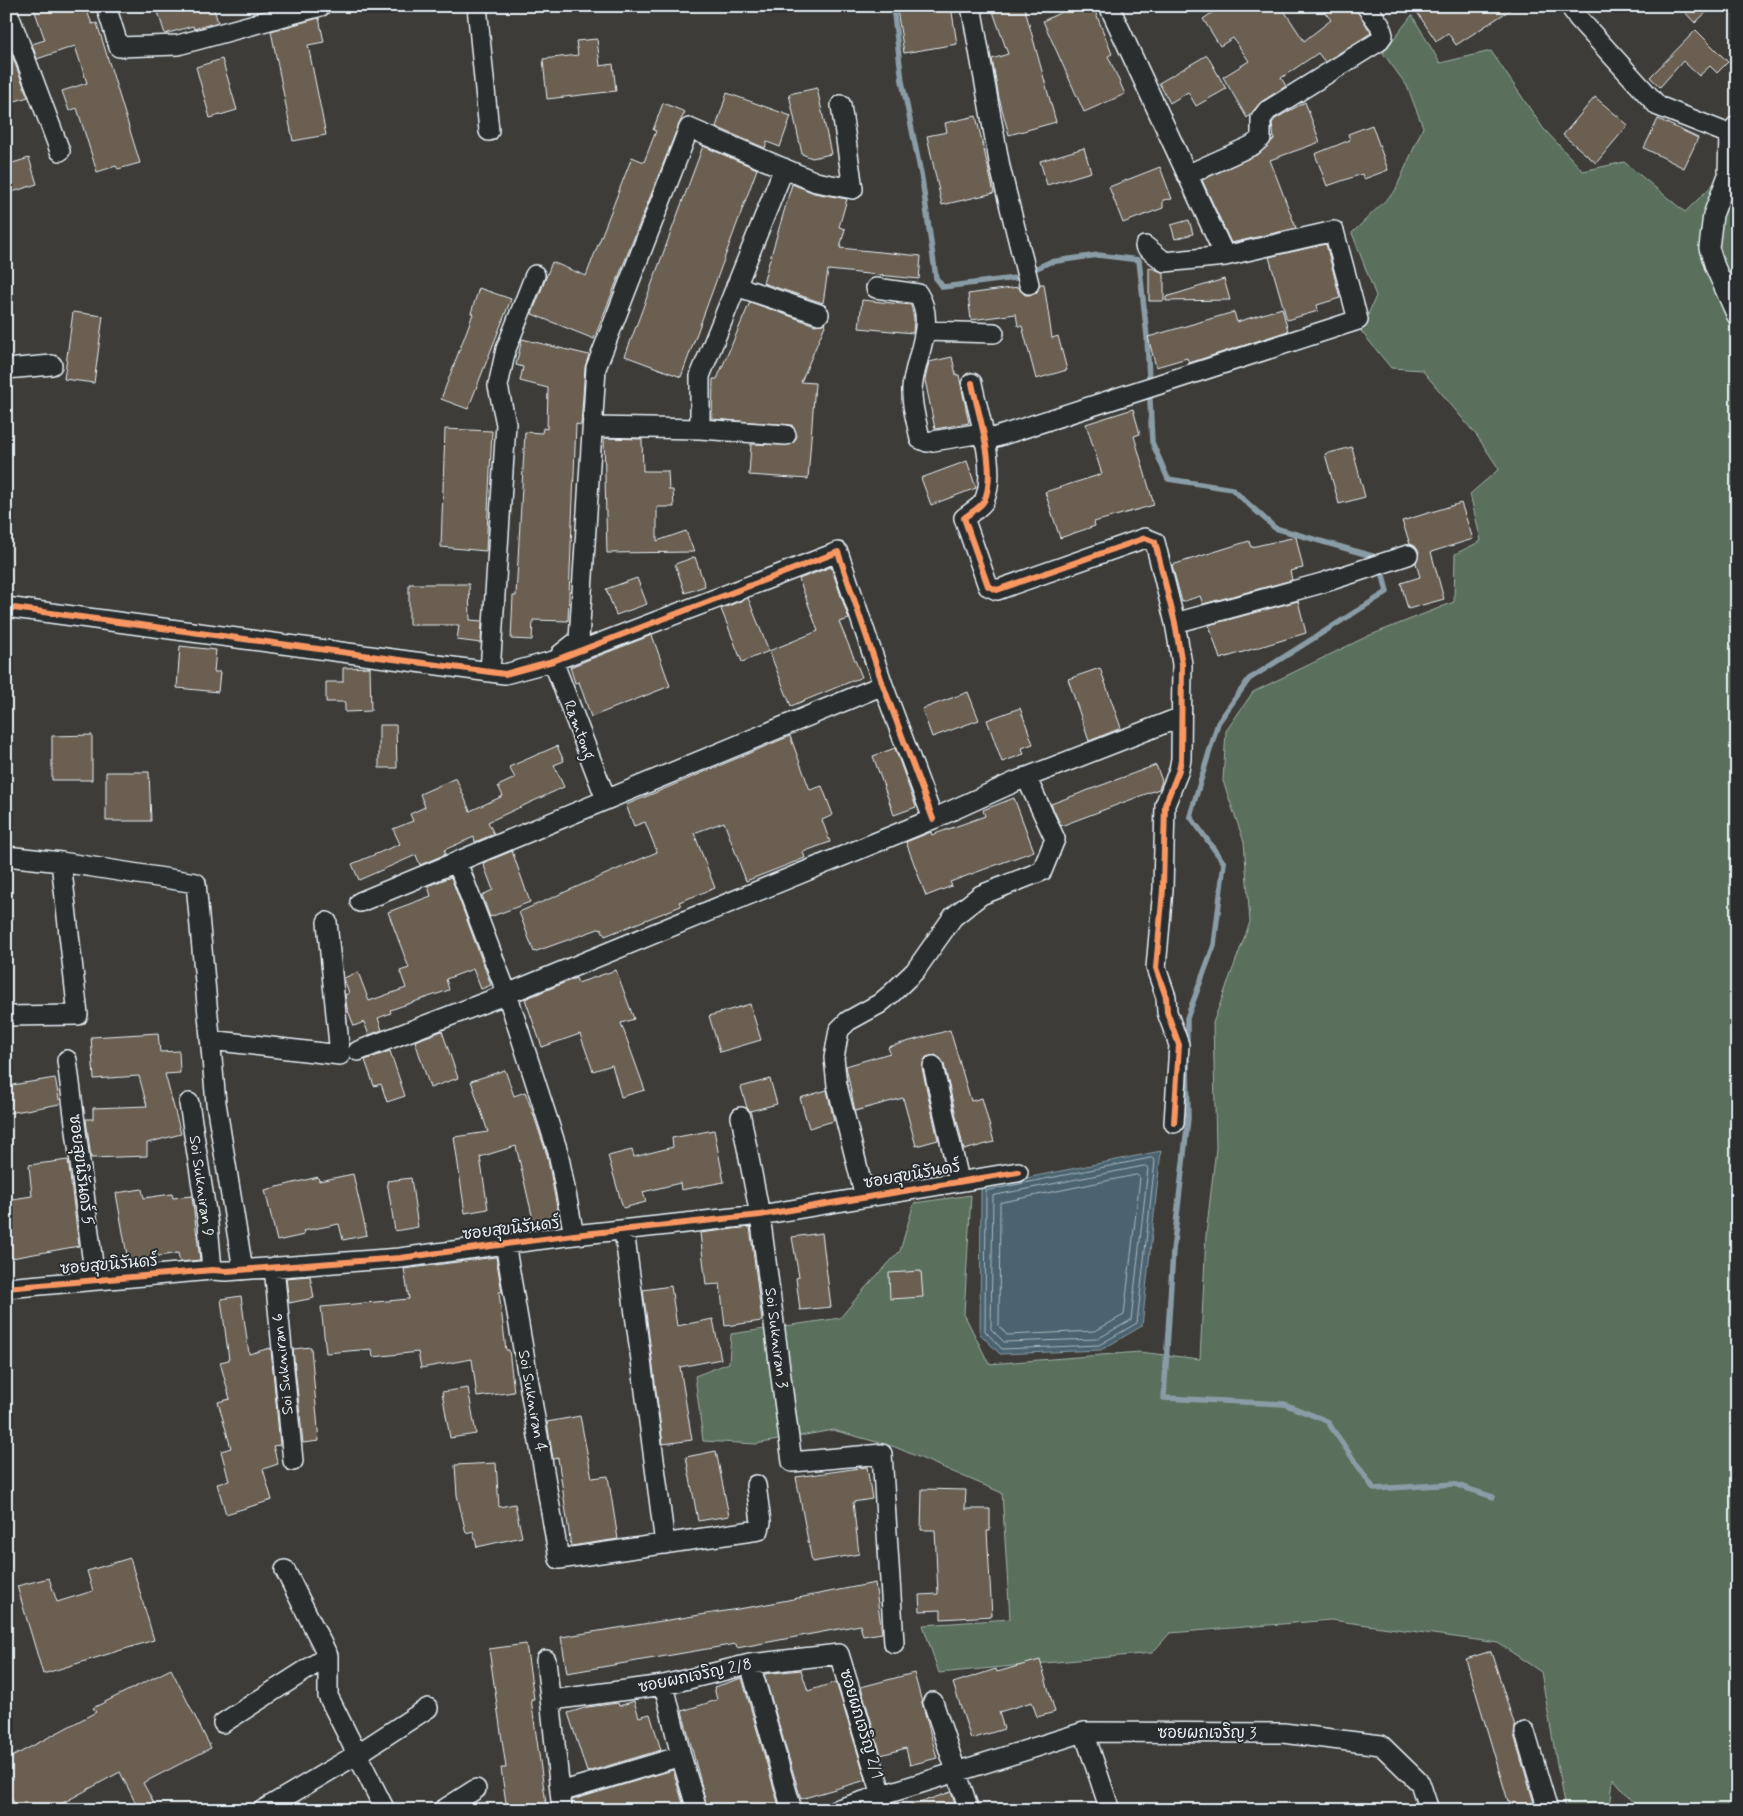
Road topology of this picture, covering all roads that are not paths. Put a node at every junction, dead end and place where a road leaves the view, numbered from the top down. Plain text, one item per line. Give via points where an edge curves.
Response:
1 (106, 6) edge
2 (322, 6) edge
3 (476, 6) edge
4 (971, 6) edge
5 (1109, 6) edge
6 (1366, 6) edge
7 (6, 7) edge
8 (1579, 10) edge
9 (841, 105) dead end
10 (1733, 130) edge
11 (489, 131) dead end
12 (60, 151) dead end
13 (784, 168) junction
14 (1187, 175) junction
15 (1145, 246) dead end
16 (1225, 256) junction
17 (535, 275) dead end
18 (1029, 284) dead end
19 (736, 286) junction
20 (876, 288) dead end
21 (820, 314) dead end
22 (1737, 316) edge
23 (926, 331) junction
24 (994, 333) dead end
25 (52, 365) dead end
26 (6, 369) edge
27 (972, 383) dead end
28 (594, 427) junction
29 (700, 429) junction
30 (786, 435) dead end
31 (983, 437) junction
32 (1391, 560) dead end
33 (6, 608) edge
34 (1175, 622) junction
35 (553, 661) junction
36 (490, 672) junction
37 (884, 685) junction
38 (1181, 717) junction
39 (1026, 777) junction
40 (606, 799) junction
41 (933, 819) junction
42 (6, 856) edge
43 (61, 862) junction
44 (458, 862) junction
45 (360, 902) dead end
46 (327, 922) dead end
47 (507, 994) junction
48 (6, 1016) edge
49 (210, 1040) junction
50 (358, 1052) dead end
51 (67, 1060) dead end
52 (933, 1066) dead end
53 (189, 1103) dead end
54 (741, 1117) dead end
55 (1174, 1123) dead end
56 (1018, 1172) dead end
57 (959, 1180) junction
58 (865, 1197) junction
59 (760, 1215) junction
60 (624, 1230) junction
61 (574, 1234) junction
62 (505, 1243) junction
63 (274, 1268) junction
64 (212, 1270) junction
65 (244, 1270) junction
66 (95, 1280) junction
67 (6, 1288) edge
68 (292, 1461) dead end
69 (756, 1485) dead end
70 (665, 1544) junction
71 (285, 1570) dead end
72 (894, 1643) dead end
73 (839, 1654) joint
74 (328, 1656) junction
75 (546, 1660) dead end
76 (750, 1664) junction
77 (664, 1685) junction
78 (552, 1700) junction
79 (933, 1702) dead end
80 (428, 1708) dead end
81 (223, 1722) dead end
82 (1084, 1732) junction
83 (1526, 1732) dead end
84 (356, 1755) junction
85 (681, 1756) junction
86 (957, 1772) junction
87 (476, 1789) dead end
88 (882, 1795) junction
89 (561, 1801) edge
90 (837, 1809) edge
91 (263, 1810) edge
92 (385, 1810) edge
93 (443, 1810) edge
94 (697, 1810) edge
95 (792, 1810) edge
96 (969, 1810) edge
97 (1110, 1810) edge
98 (1429, 1810) edge
99 (1548, 1810) edge

1 - 2 street via 119,47 178,45
3 - 11 street
4 - 18 street via 1000,167
5 - 14 street
6 - 14 street via 1380,25 1383,35 1378,42 1267,111 1261,119 1261,138 1253,145
7 - 12 street
8 - 10 street via 1658,106
9 - 13 street via 853,189 816,182
10 - 22 street via 1728,175 1713,216 1709,248
13 - 19 street
13 - 28 street via 689,128 596,368
14 - 16 street
15 - 16 street via 1165,262
16 - 31 street via 1334,231 1358,320 1111,401
17 - 36 street via 506,349 498,386 506,424
19 - 21 street
19 - 29 street via 700,376
20 - 23 street via 918,294 922,300
23 - 24 street
23 - 31 street via 912,387 920,438 927,442
25 - 26 street
27 - 31 street
28 - 29 street
28 - 35 street via 579,640
29 - 30 street
31 - 34 street via 989,483 984,502 964,518 988,586 997,590 1145,538 1154,542
32 - 34 street
33 - 36 street
34 - 38 street via 1182,664
35 - 36 street via 505,674
35 - 37 street via 838,552
35 - 40 street, Ramtong
37 - 40 street
37 - 41 street
38 - 39 street
38 - 55 street via 1179,770 1165,806 1163,889 1156,968 1179,1045
39 - 41 street
39 - 58 street via 1055,839 1042,871 981,895 952,917 916,971 879,1004 848,1021 839,1030 834,1058 838,1085
40 - 44 street
41 - 47 street
42 - 43 street
43 - 48 street via 78,1015
43 - 49 street via 196,883
44 - 45 street
44 - 47 street
46 - 49 street via 340,1055
47 - 50 street
47 - 61 street via 558,1152
49 - 65 street via 216,1103
51 - 66 street, ซอยสุขนิรันดร์ 5
52 - 57 street
53 - 64 street, Soi Sukniran 9
54 - 59 street, Soi Sukniran 3
56 - 57 street, ซอยสุขนิรันดร์
57 - 58 street, ซอยสุขนิรันดร์
58 - 59 street, ซอยสุขนิรันดร์
59 - 60 street, ซอยสุขนิรันดร์
59 - 72 street, Soi Sukniran 3 via 792,1462 882,1454
60 - 61 street, ซอยสุขนิรันดร์
60 - 70 street
61 - 62 street, ซอยสุขนิรันดร์
62 - 63 street, ซอยสุขนิรันดร์ via 400,1258
62 - 70 street, Soi Sukniran 4 via 559,1559
63 - 65 street, ซอยสุขนิรันดร์
63 - 68 street, Soi Sukniran 6
64 - 65 street, ซอยสุขนิรันดร์
64 - 66 street, ซอยสุขนิรันดร์
66 - 67 street, ซอยสุขนิรันดร์
69 - 70 street via 761,1522 758,1530
71 - 74 street
73 - 76 street, ซอยผถเจริญ 2/8
73 - 88 street, ซอยผถเจริญ 2/1
74 - 81 street
74 - 84 street via 328,1696
75 - 78 street
76 - 77 street, ซอยผถเจริญ 2/8
76 - 95 street
77 - 78 street, ซอยผถเจริญ 2/8
77 - 85 street
78 - 89 street
79 - 86 street
80 - 84 street
82 - 86 street, ซอยผถเจริญ 3
82 - 97 street
82 - 98 street, ซอยผถเจริญ 3 via 1283,1733 1381,1745 1420,1783
83 - 99 street
84 - 91 street
84 - 92 street
85 - 89 street
85 - 94 street
86 - 88 street, ซอยผถเจริญ 3
86 - 96 street
87 - 93 street
88 - 90 street, ซอยผถเจริญ 3

